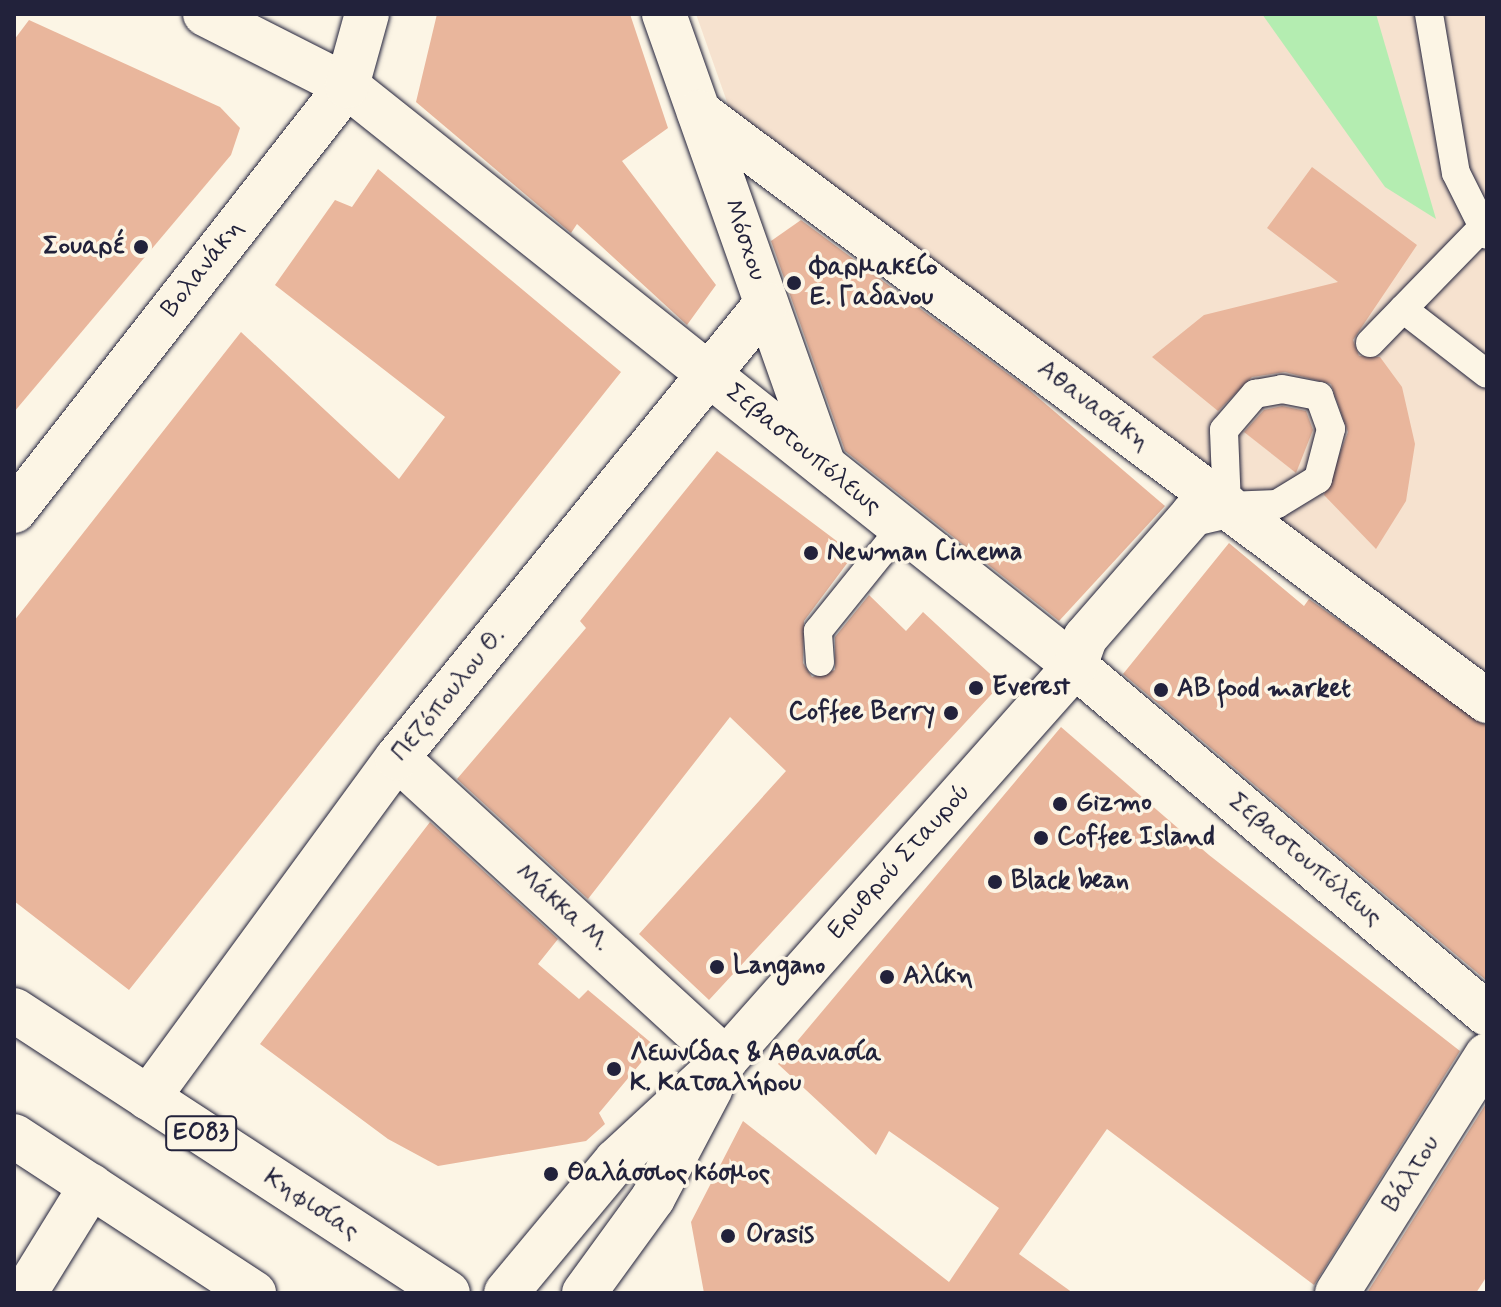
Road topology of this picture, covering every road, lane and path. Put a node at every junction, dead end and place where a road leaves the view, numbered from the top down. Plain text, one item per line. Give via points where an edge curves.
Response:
1 (205, 14) edge
2 (367, 14) edge
3 (664, 14) edge
4 (1429, 14) edge
5 (347, 86) junction
6 (699, 112) junction
7 (1484, 232) edge
8 (766, 304) junction
9 (1403, 309) junction
10 (1370, 343) dead end
11 (1487, 374) edge
12 (709, 375) junction
13 (824, 466) junction
14 (1227, 506) junction
15 (14, 511) edge
16 (901, 528) junction
17 (820, 662) dead end
18 (1075, 666) junction
19 (1487, 701) edge
20 (397, 758) junction
21 (14, 1010) edge
22 (1487, 1014) edge
23 (1487, 1055) edge
24 (726, 1059) junction
25 (148, 1098) junction
26 (14, 1136) edge
27 (91, 1186) junction
28 (25, 1293) edge
29 (254, 1293) edge
30 (448, 1293) edge
31 (506, 1293) edge
32 (584, 1293) edge
33 (1337, 1293) edge

1 - 5 street, Σεβαστουπόλεως
2 - 5 street, Βολανάκη
3 - 6 street, Μόσχου
4 - 7 lane via 1456,173
5 - 12 street, Σεβαστουπόλεως
5 - 15 street, Βολανάκη
6 - 8 street, Μόσχου
6 - 14 street, Αθανασάκη
7 - 9 lane
8 - 12 street, Πεζόπουλου Θ.
8 - 13 street, Μόσχου
9 - 10 lane
9 - 11 lane
12 - 13 street, Σεβαστουπόλεως
12 - 20 street, Πεζόπουλου Θ.
13 - 16 street, Σεβαστουπόλεως
14 - 14 lane via 1220,457 1224,430 1240,406 1282,389 1325,390 1331,429 1318,479 1277,504
14 - 18 street, Ερυθρού Σταυρού via 1214,531 1107,650
14 - 19 street, Αθανασάκη
16 - 17 lane via 818,631
16 - 18 street, Σεβαστουπόλεως
18 - 22 street, Σεβαστουπόλεως
18 - 24 street, Ερυθρού Σταυρού
20 - 24 street, Μάκκα Μ.
20 - 25 street, Πεζόπουλου Θ.
21 - 25 street, Κηφισίας / ΕΟ83
23 - 33 street, Βάλτου
24 - 31 street, Ερυθρού Σταυρού via 616,1161
24 - 32 street, Ερυθρού Σταυρού via 653,1198
25 - 30 street, Κηφισίας / ΕΟ83
26 - 27 street
27 - 28 street
27 - 29 street

